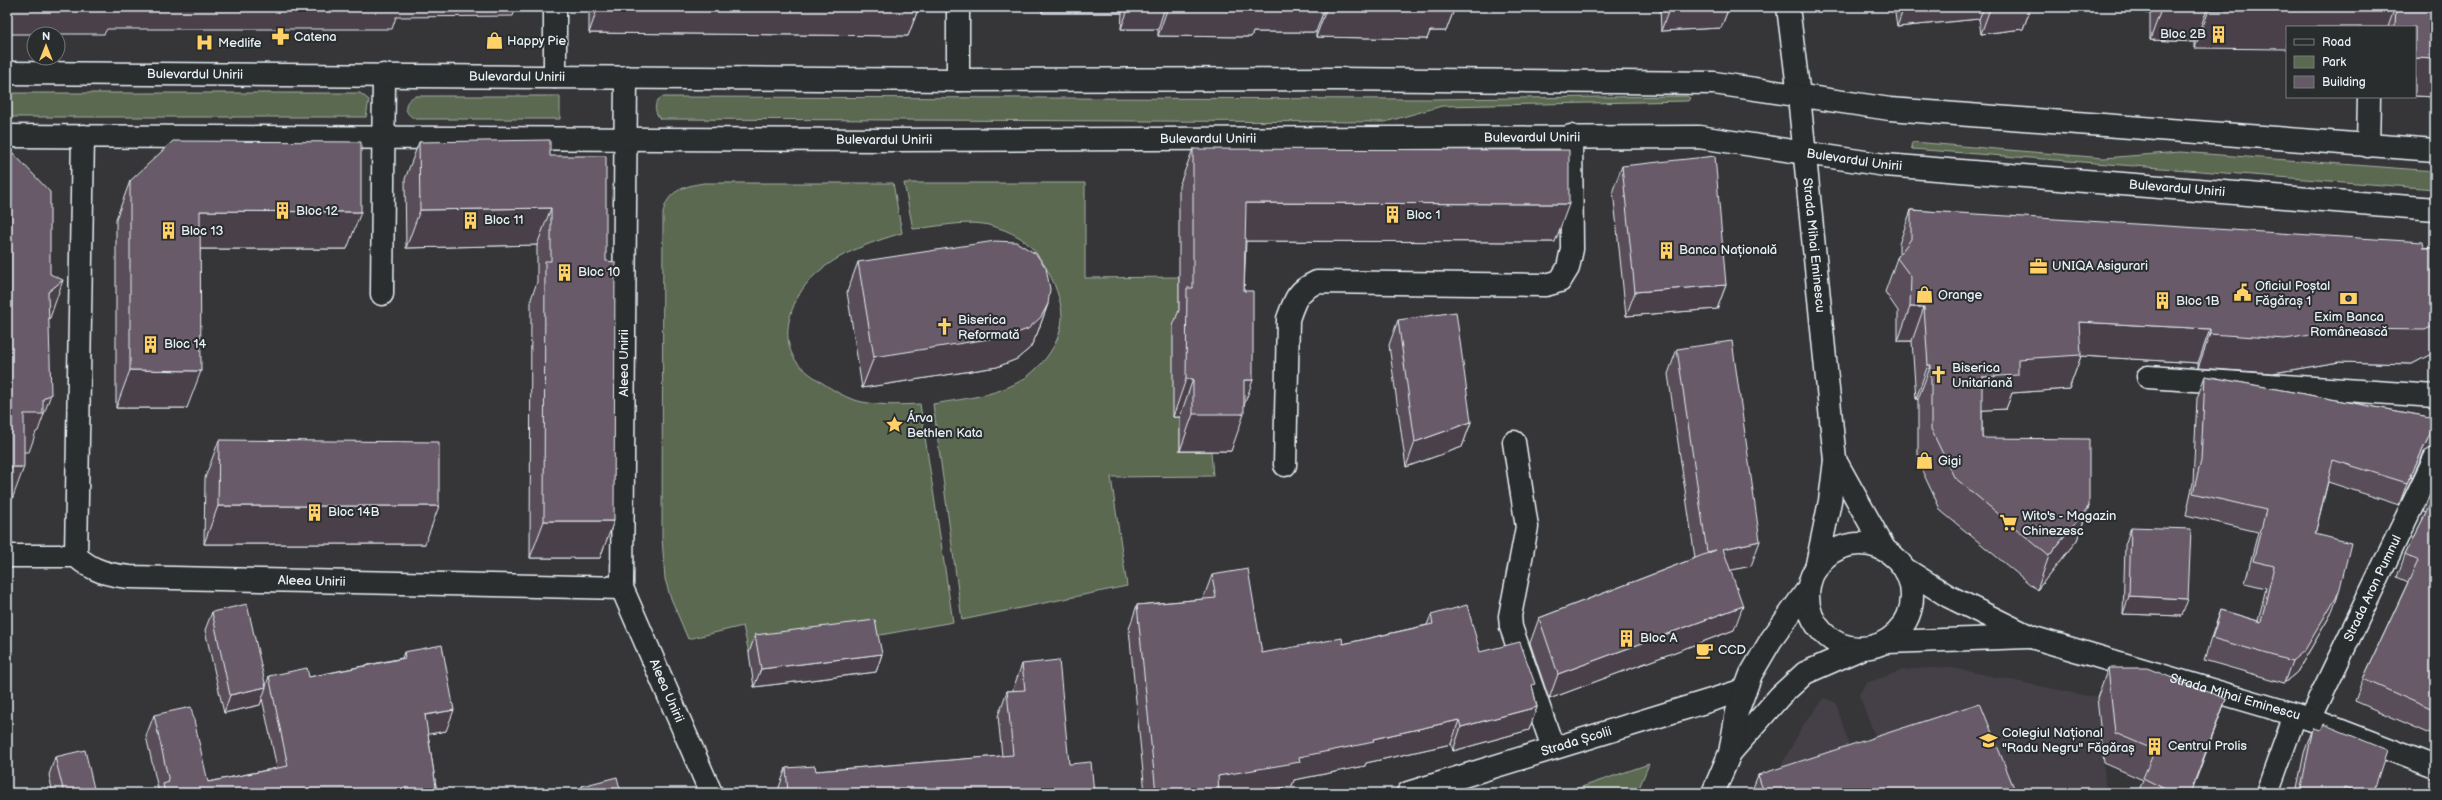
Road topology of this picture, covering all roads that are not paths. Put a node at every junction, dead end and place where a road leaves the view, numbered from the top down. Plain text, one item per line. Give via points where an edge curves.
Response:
1 (555, 7) edge
2 (958, 7) edge
3 (1788, 7) edge
4 (7, 73) edge
5 (384, 75) junction
6 (555, 77) junction
7 (626, 77) junction
8 (958, 80) junction
9 (1799, 96) junction
10 (2369, 98) edge
11 (7, 136) edge
12 (83, 136) junction
13 (1571, 136) junction
14 (383, 138) junction
15 (625, 139) junction
16 (2368, 146) junction
17 (2435, 150) edge
18 (1805, 152) junction
19 (2435, 209) edge
20 (382, 294) dead end
21 (2148, 376) dead end
22 (2435, 396) edge
23 (1514, 442) dead end
24 (2435, 458) edge
25 (1835, 460) junction
26 (1286, 465) dead end
27 (1886, 550) junction
28 (7, 556) edge
29 (76, 556) junction
30 (1816, 569) junction
31 (1905, 569) junction
32 (622, 588) junction
33 (1808, 589) junction
34 (2031, 637) junction
35 (1887, 642) junction
36 (1860, 649) junction
37 (1744, 690) junction
38 (2303, 717) junction
39 (1553, 748) junction
40 (1730, 753) junction
41 (2435, 767) edge
42 (711, 793) edge
43 (1408, 793) edge
44 (1713, 793) edge
45 (2267, 793) edge

1 - 6 main road
2 - 8 main road
3 - 9 main road, Strada Mihai Eminescu
4 - 5 main road, Bulevardul Unirii
5 - 6 main road, Bulevardul Unirii
5 - 14 main road
6 - 7 main road, Bulevardul Unirii
7 - 8 main road, Bulevardul Unirii
7 - 15 main road
8 - 9 main road, Bulevardul Unirii via 1344,79 1714,83
9 - 16 main road, Bulevardul Unirii via 1890,109
9 - 18 main road, Strada Mihai Eminescu
10 - 16 main road
11 - 12 main road, Bulevardul Unirii
12 - 14 main road, Bulevardul Unirii
12 - 29 main road
13 - 15 main road, Bulevardul Unirii via 1370,139
13 - 18 main road, Bulevardul Unirii via 1714,138
13 - 26 main road via 1572,249 1568,268 1560,281 1546,285 1317,282 1303,288 1294,302 1288,319
14 - 15 main road, Bulevardul Unirii
14 - 20 main road
15 - 32 main road, Aleea Unirii
16 - 17 main road, Bulevardul Unirii
18 - 19 main road, Bulevardul Unirii via 1885,165
18 - 25 main road, Strada Mihai Eminescu
21 - 22 main road
23 - 39 main road via 1527,527 1510,616 1511,627
24 - 38 main road, Strada Aron Pumnul
25 - 27 main road, Strada Mihai Eminescu
25 - 30 main road, Strada Mihai Eminescu via 1830,501
27 - 30 main road via 1870,545 1847,546 1825,557
27 - 31 main road
28 - 29 main road
29 - 32 main road, Aleea Unirii via 106,574 130,577
30 - 33 main road
31 - 34 main road, Strada Mihai Eminescu via 1948,596
31 - 35 main road via 1911,584 1913,601 1900,631
32 - 42 main road, Aleea Unirii
33 - 36 main road via 1810,613 1818,627 1829,639 1844,646
33 - 37 main road via 1766,648
34 - 35 main road, Strada Mihai Eminescu
34 - 38 main road, Strada Mihai Eminescu
35 - 36 main road
36 - 40 main road via 1805,673 1780,696
37 - 39 main road, Strada Școlii
37 - 40 main road via 1735,720
38 - 41 main road, Strada Mihai Eminescu
38 - 45 main road, Strada Aron Pumnul
39 - 43 main road, Strada Școlii
40 - 44 main road

